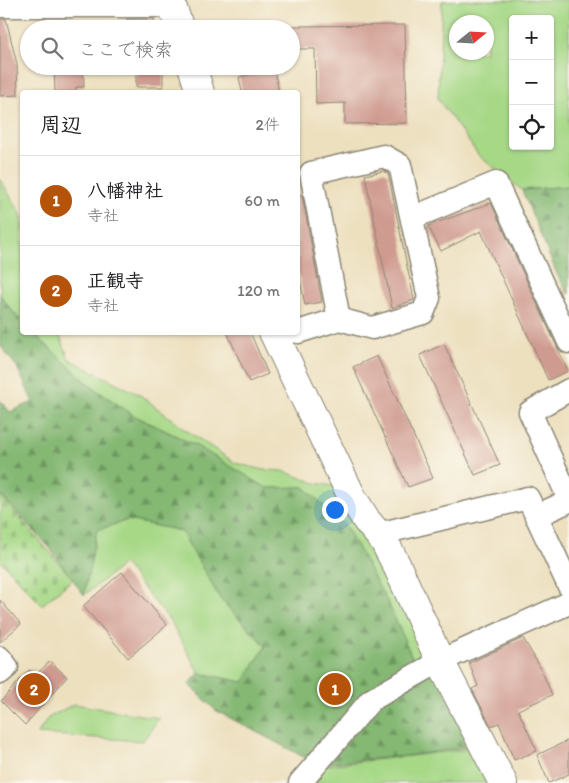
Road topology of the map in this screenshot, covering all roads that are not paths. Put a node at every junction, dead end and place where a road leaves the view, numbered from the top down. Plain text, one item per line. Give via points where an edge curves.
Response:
1 (0, 6) edge
2 (174, 12) edge
3 (195, 75) edge
4 (199, 90) edge
5 (412, 218) junction
6 (339, 319) junction
7 (300, 330) edge
8 (286, 335) edge
9 (569, 342) edge
10 (569, 390) edge
11 (569, 500) edge
12 (536, 516) junction
13 (378, 534) junction
14 (569, 586) edge
15 (569, 603) edge
16 (0, 658) edge
17 (440, 661) junction
18 (0, 673) edge
19 (300, 783) edge
20 (503, 783) edge

1 - 2 street
3 - 4 street
5 - 6 street via 429,298 423,313 372,328
5 - 6 street via 400,165 384,156 312,174
5 - 9 street via 496,183
6 - 7 street
8 - 13 street via 352,497
10 - 11 street via 530,412
11 - 12 street
12 - 13 street via 528,498
12 - 14 street
13 - 17 street via 397,566
15 - 17 street
16 - 18 street via 7,667
17 - 19 street via 371,700
17 - 20 street

